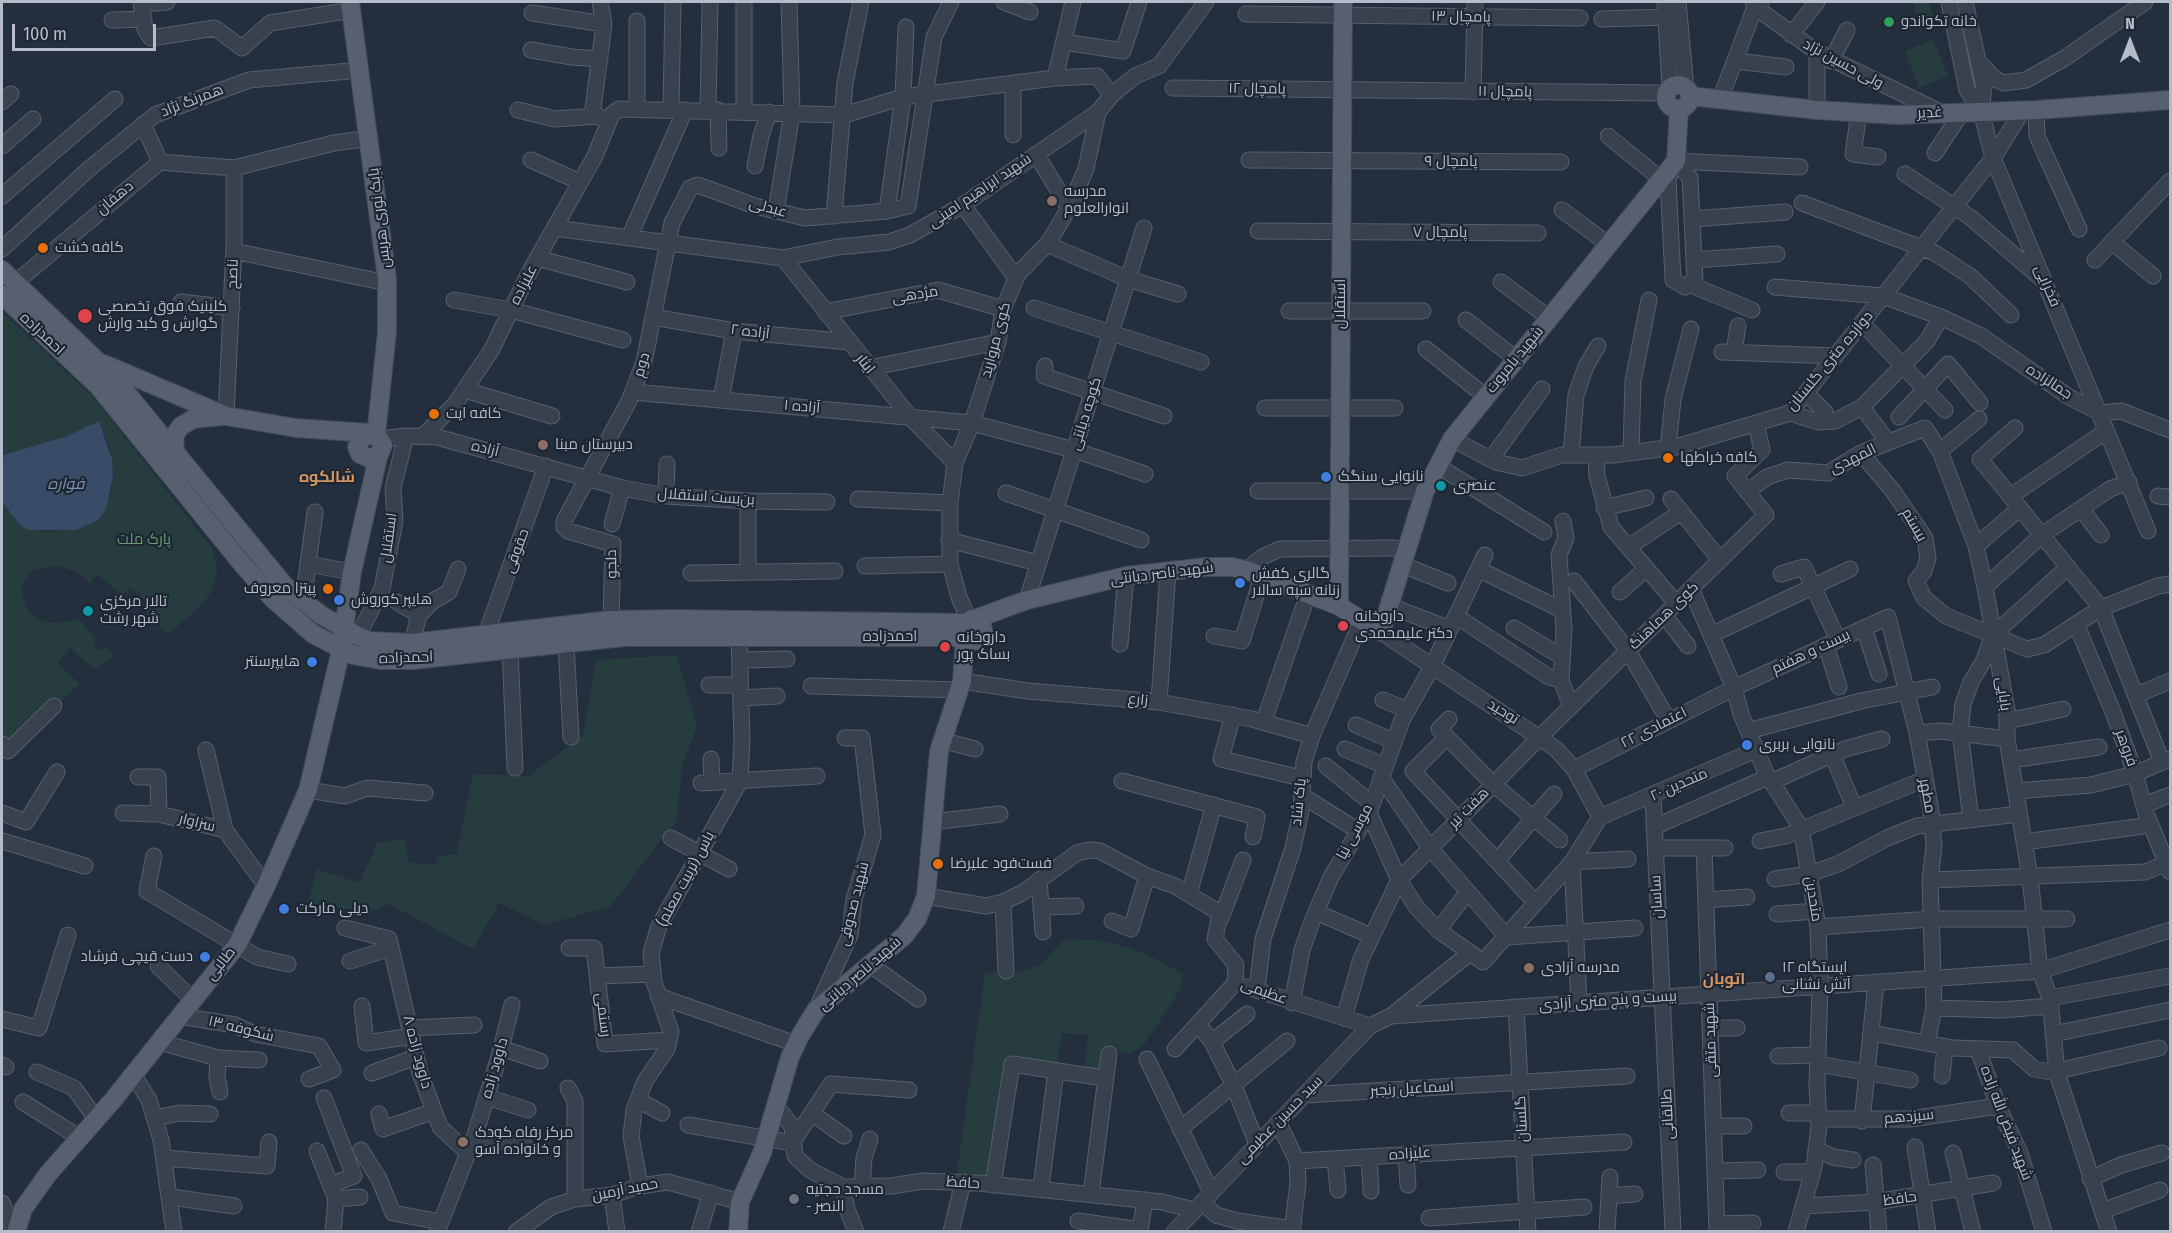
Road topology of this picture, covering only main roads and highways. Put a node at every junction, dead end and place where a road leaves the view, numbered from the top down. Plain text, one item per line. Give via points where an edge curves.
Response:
1 (351, 6) edge
2 (1343, 8) edge
3 (2170, 100) edge
4 (1676, 161) joint
5 (6, 283) edge
6 (96, 360) junction
7 (226, 416) junction
8 (370, 444) junction
9 (175, 451) junction
10 (223, 526) junction
11 (1339, 606) junction
12 (674, 628) junction
13 (972, 629) junction
14 (1381, 632) joint
15 (351, 633) junction
16 (341, 650) junction
17 (16, 1232) edge
18 (738, 1232) edge

1 - 8 main road, بابک نوری هریس via 387,282 387,332
2 - 11 main road, استقلال
3 - 4 main road, غدیر via 1897,115 1678,95
4 - 14 main road, شهید بامروت via 1452,439 1425,491
5 - 6 main road, احمدزاده
5 - 10 main road, احمدزاده
6 - 7 main road, احمدزاده
6 - 9 main road, احمدزاده
7 - 8 main road, احمدزاده via 338,433
7 - 9 main road, احمدزاده via 193,419 181,426 174,436
8 - 15 main road via 371,486 352,572
9 - 10 main road, احمدزاده
10 - 15 main road, احمدزاده via 285,586
10 - 16 main road, احمدزاده via 273,599 313,634
11 - 13 main road, شهید ناصر دیانتی via 1254,573 1206,567 1126,576 1027,600 1005,608
11 - 14 main road, شهید ناصر دیانتی
12 - 13 main road, احمدزاده
12 - 13 main road, احمدزاده via 739,637
12 - 15 main road, احمدزاده via 611,620 412,643 369,641
12 - 16 main road, احمدزاده via 412,660 365,659
13 - 18 main road, شهید ناصر دیانتی via 962,682 941,740 926,896 904,936 816,1010 796,1044 766,1140 740,1202
15 - 16 main road, طالبی
16 - 17 main road, طالبی via 308,790 237,945 23,1209

